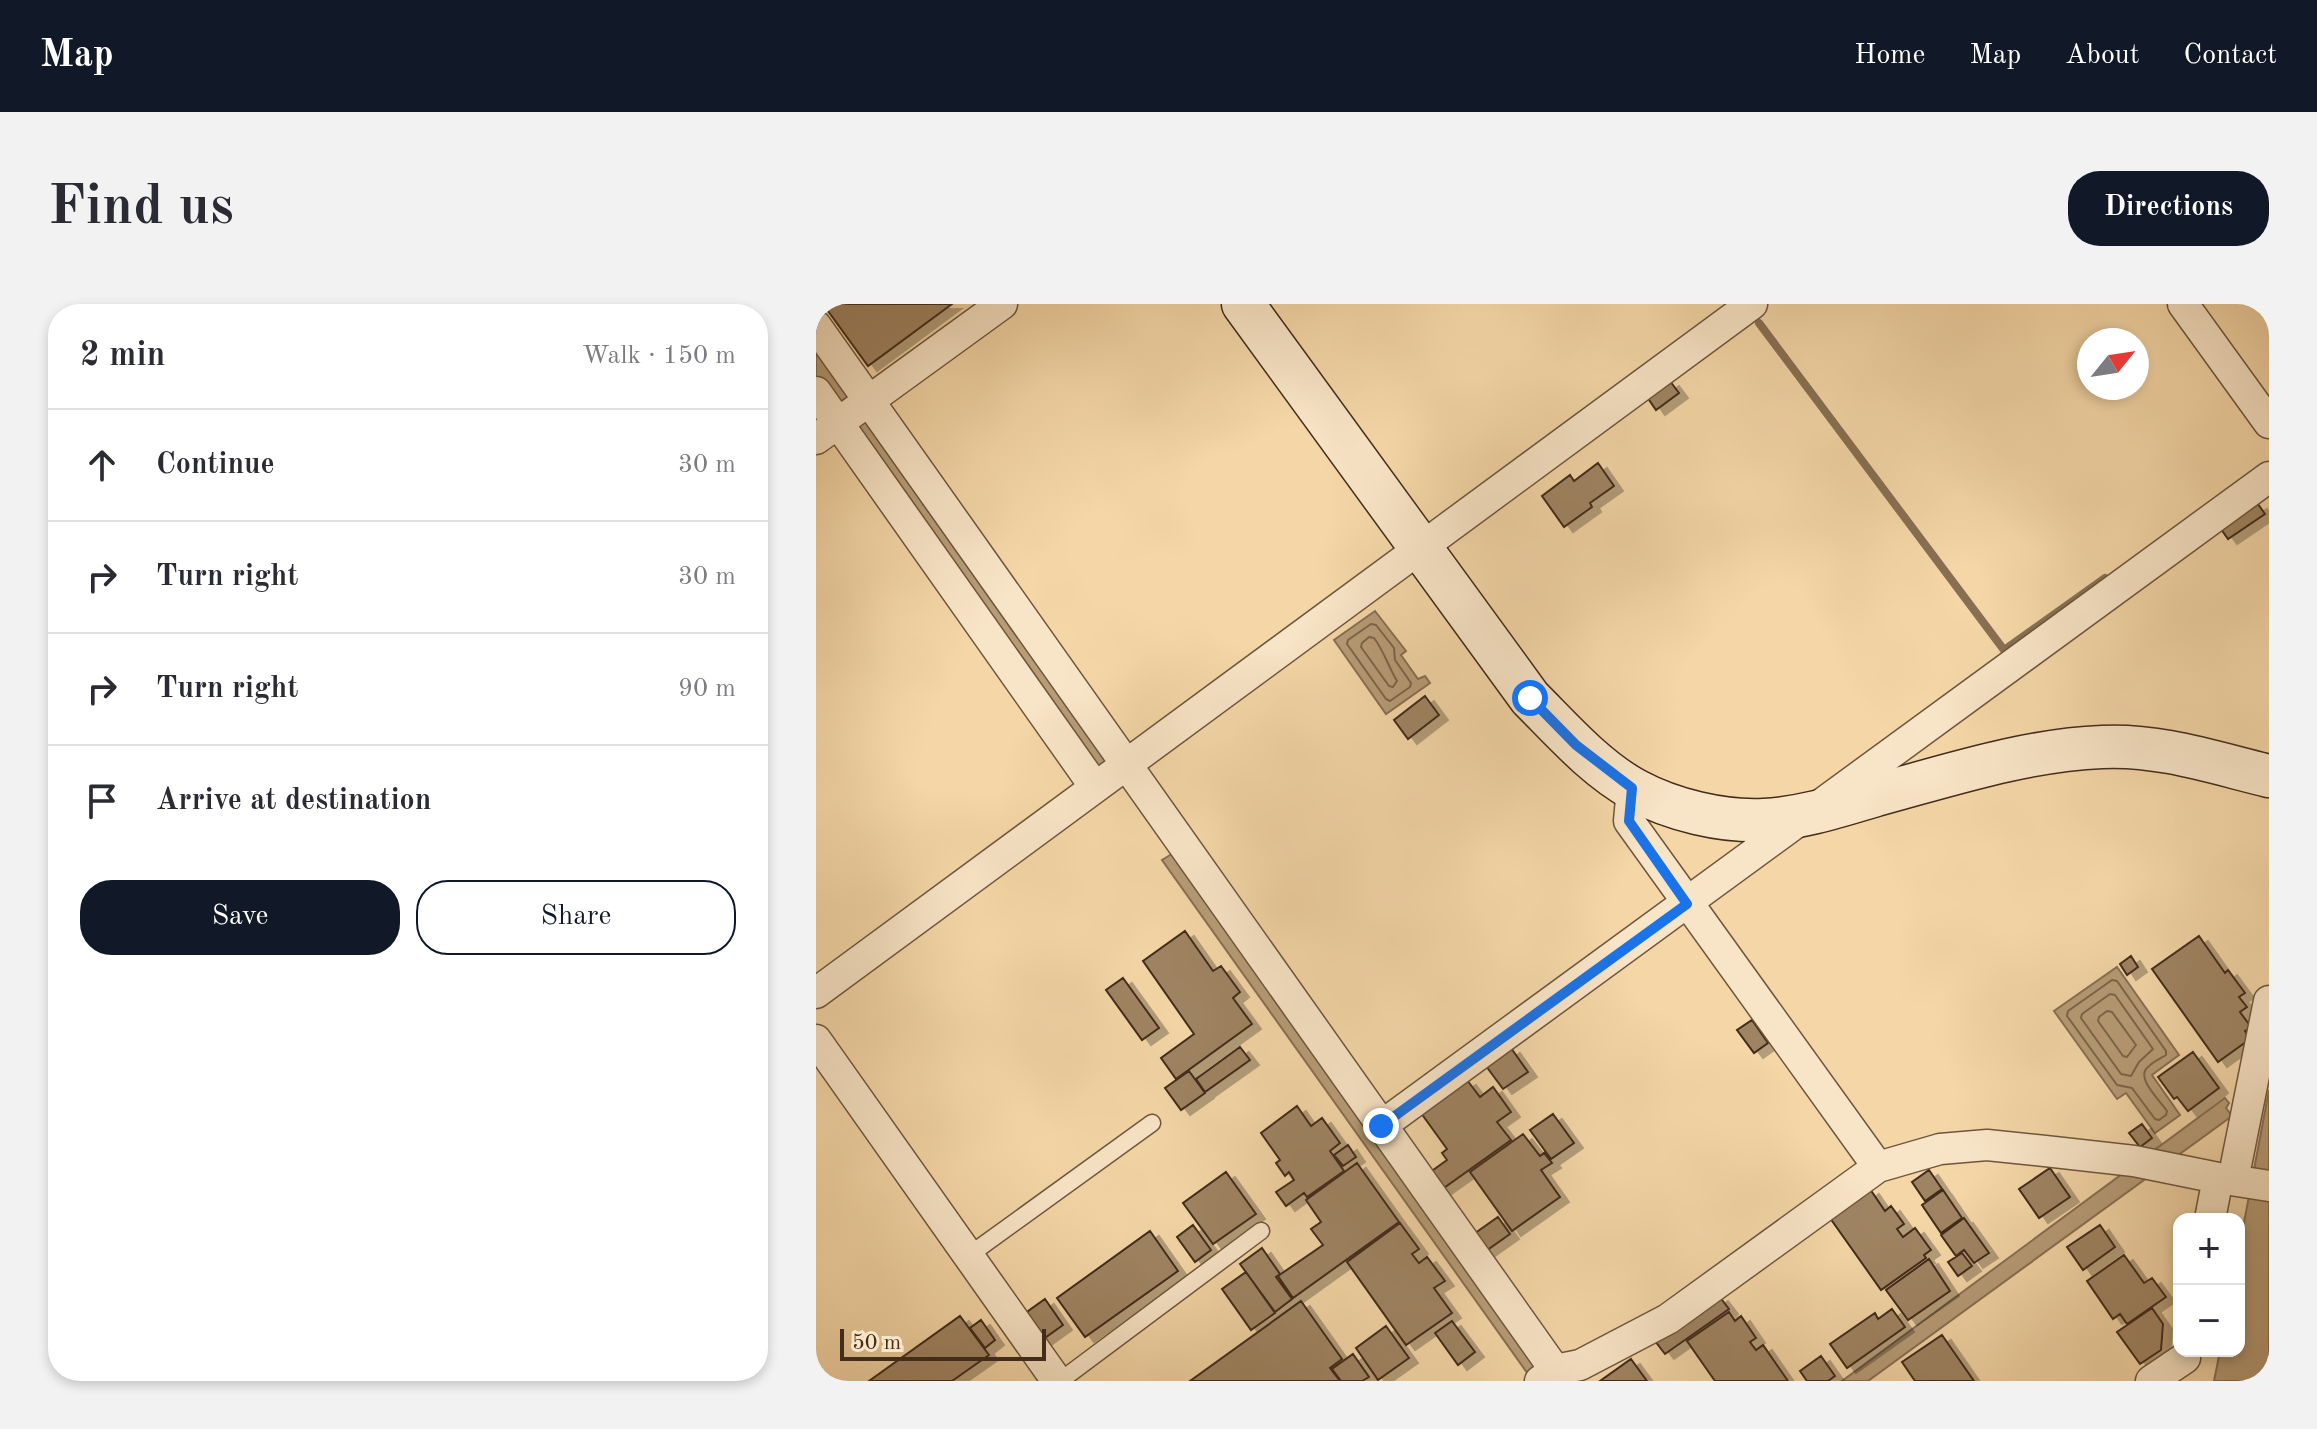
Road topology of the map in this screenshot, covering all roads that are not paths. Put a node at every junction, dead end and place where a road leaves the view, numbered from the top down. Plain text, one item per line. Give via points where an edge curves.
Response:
1 (1002, 304) edge
2 (1243, 304) edge
3 (1752, 304) edge
4 (2183, 304) edge
5 (816, 326) edge
6 (816, 392) edge
7 (869, 401) junction
8 (2269, 423) edge
9 (827, 431) edge
10 (2269, 477) edge
11 (1420, 549) junction
12 (1126, 765) junction
13 (2269, 776) edge
14 (1095, 787) junction
15 (1632, 788) junction
16 (1802, 816) junction
17 (1687, 904) junction
18 (816, 993) edge
19 (2269, 1001) edge
20 (816, 1040) edge
21 (1152, 1123) dead end
22 (1381, 1126) junction
23 (1878, 1167) junction
24 (2241, 1181) edge
25 (2215, 1213) edge
26 (1261, 1231) dead end
27 (968, 1256) junction
28 (2184, 1363) edge
29 (1548, 1376) edge
30 (1058, 1381) edge
31 (2151, 1381) edge

1 - 7 street
2 - 11 street
3 - 11 street
4 - 8 street
5 - 7 street
6 - 9 street
7 - 9 street
7 - 12 street
9 - 14 street
10 - 16 street
11 - 12 street
11 - 15 street via 1530,698 1576,745
12 - 14 street
12 - 22 street
13 - 16 street via 2156,749 2103,746 1967,770
14 - 18 street
15 - 16 street via 1665,804 1721,816
15 - 17 street via 1629,821
16 - 17 street
17 - 22 street
17 - 23 street
19 - 24 street
20 - 27 street
21 - 27 lane
22 - 29 street
23 - 24 street via 1940,1149 1987,1145 2134,1161
23 - 29 street via 1668,1319
24 - 25 street
26 - 30 lane
27 - 30 street
28 - 31 street

